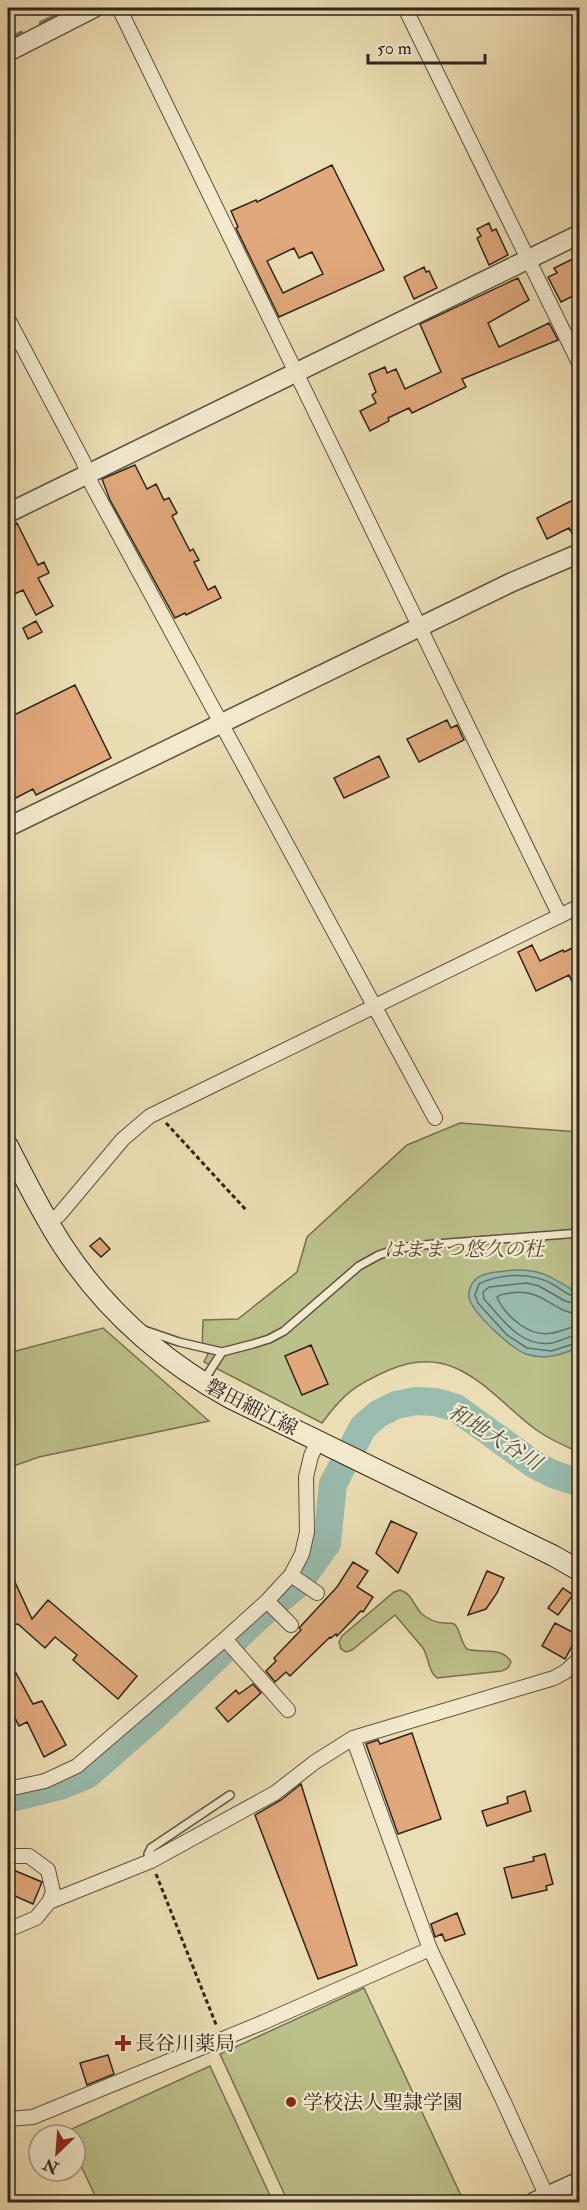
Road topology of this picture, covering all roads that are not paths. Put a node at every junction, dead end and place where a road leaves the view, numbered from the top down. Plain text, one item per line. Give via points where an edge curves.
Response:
1 (94, 8) edge
2 (119, 8) edge
3 (405, 8) edge
4 (8, 52) edge
5 (579, 234) edge
6 (528, 259) junction
7 (8, 320) edge
8 (579, 365) edge
9 (296, 371) junction
10 (87, 473) junction
11 (8, 513) edge
12 (579, 553) edge
13 (420, 627) junction
14 (221, 723) junction
15 (8, 827) edge
16 (579, 906) edge
17 (560, 916) junction
18 (375, 1006) junction
19 (435, 1118) dead end
20 (8, 1146) edge
21 (14, 1172) edge
22 (48, 1222) junction
23 (579, 1233) edge
24 (128, 1324) junction
25 (222, 1352) junction
26 (202, 1382) junction
27 (324, 1444) junction
28 (579, 1571) edge
29 (291, 1575) junction
30 (317, 1593) dead end
31 (267, 1601) junction
32 (291, 1625) dead end
33 (225, 1639) junction
34 (579, 1658) edge
35 (288, 1710) dead end
36 (353, 1738) junction
37 (8, 1790) edge
38 (230, 1795) dead end
39 (8, 1856) edge
40 (151, 1860) junction
41 (49, 1902) junction
42 (8, 1930) edge
43 (430, 1949) junction
44 (8, 2119) edge
45 (579, 2181) edge
46 (541, 2200) edge

1 - 4 street
2 - 9 street
3 - 6 street
5 - 6 street
6 - 8 street
6 - 9 street
7 - 10 street
9 - 10 street
9 - 13 street
10 - 11 street
10 - 14 street
12 - 13 street
13 - 14 street
13 - 17 street
14 - 15 street
14 - 18 street
16 - 17 street
17 - 18 street
18 - 19 street
18 - 22 street via 136,1126 59,1215
20 - 21 main road, 磐田細江線
21 - 22 main road, 磐田細江線
22 - 24 main road, 磐田細江線 via 82,1274
23 - 25 lane via 423,1245 379,1255 341,1279 284,1331
24 - 25 lane
24 - 26 main road, 磐田細江線
25 - 26 lane
26 - 27 main road, 磐田細江線
27 - 28 main road, 磐田細江線
27 - 29 street via 311,1456 306,1477 307,1532
29 - 30 street
29 - 31 street
31 - 32 street
31 - 33 street
33 - 35 street
33 - 37 street via 77,1767 45,1781
34 - 36 street via 554,1678
36 - 40 street via 275,1793
36 - 43 street
38 - 40 lane via 151,1848
39 - 41 street via 29,1856 48,1870 53,1892
40 - 41 street
41 - 42 street via 36,1918
43 - 44 street via 33,2117
43 - 46 street
45 - 46 street

